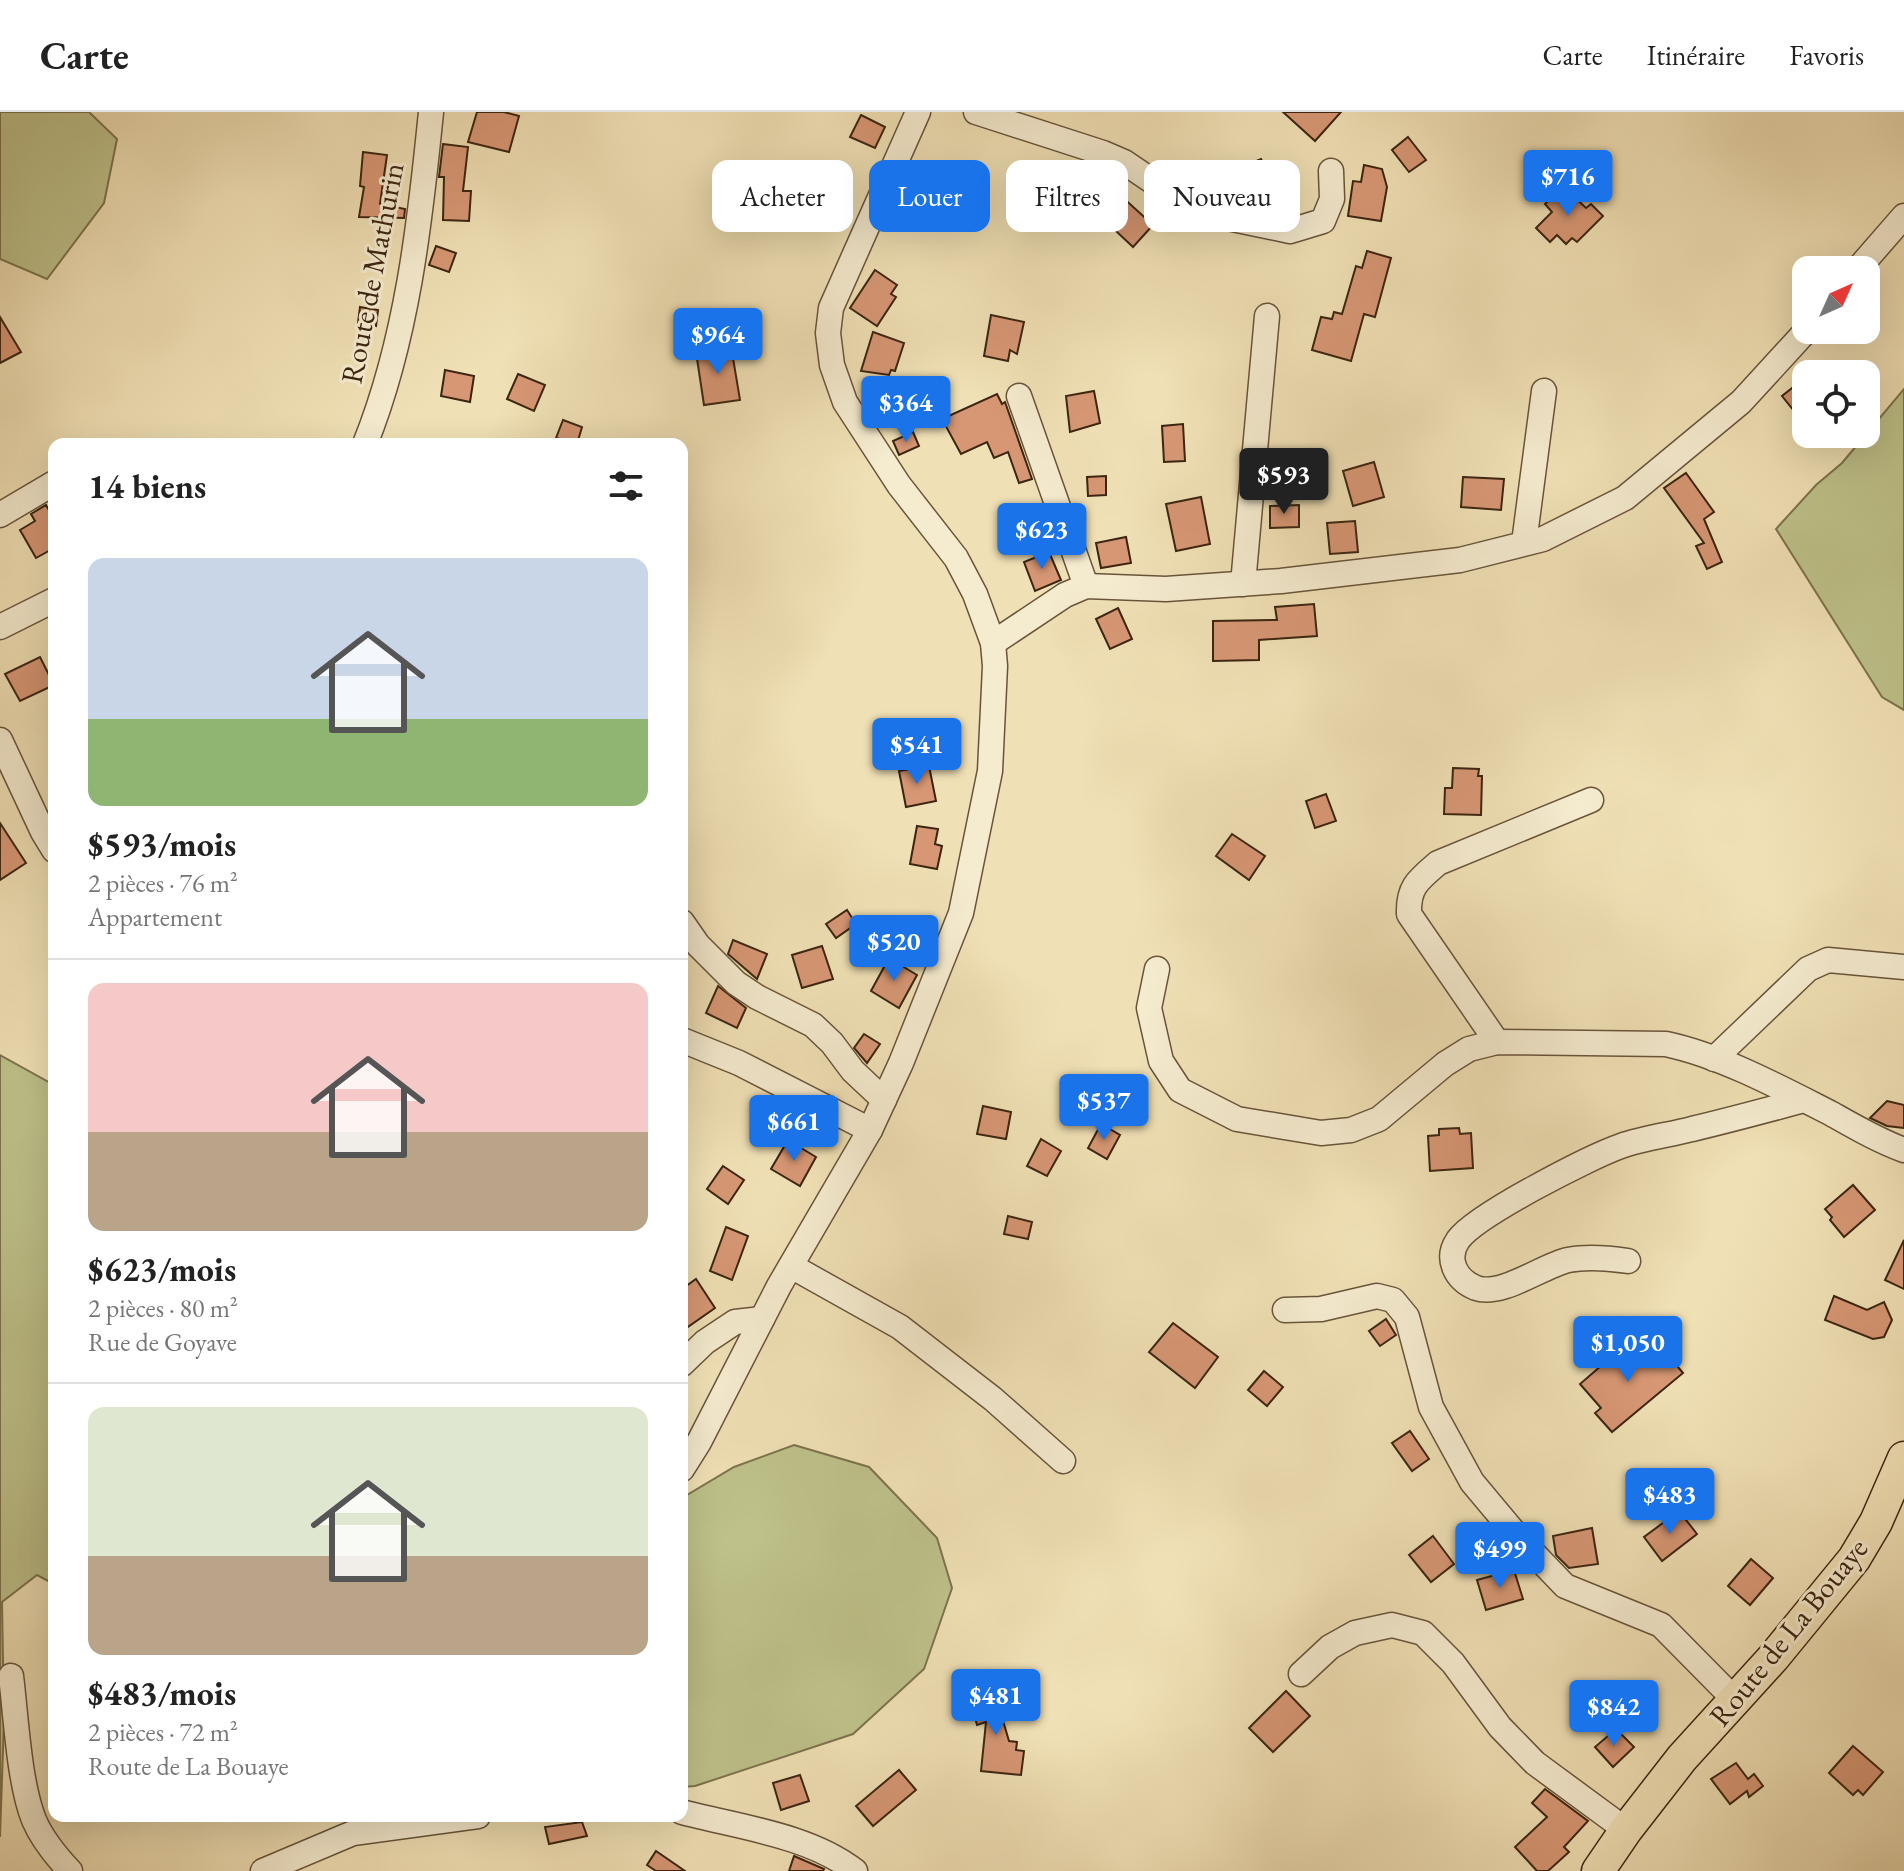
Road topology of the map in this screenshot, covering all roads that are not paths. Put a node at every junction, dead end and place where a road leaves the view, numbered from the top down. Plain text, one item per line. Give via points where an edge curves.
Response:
1 (431, 112) edge
2 (918, 112) edge
3 (976, 112) edge
4 (1331, 171) dead end
5 (1904, 216) edge
6 (1869, 256) edge
7 (1267, 316) dead end
8 (1794, 344) edge
9 (1544, 391) dead end
10 (1019, 396) dead end
11 (368, 438) edge
12 (48, 487) edge
13 (0, 515) edge
14 (1524, 543) junction
15 (1243, 584) junction
16 (1086, 586) junction
17 (48, 603) edge
18 (0, 627) edge
19 (993, 643) junction
20 (0, 740) edge
21 (1591, 800) dead end
22 (48, 840) edge
23 (688, 931) edge
24 (1904, 967) edge
25 (1157, 969) dead end
26 (688, 1042) edge
27 (1497, 1042) junction
28 (1714, 1059) junction
29 (884, 1100) junction
30 (1804, 1100) junction
31 (870, 1130) junction
32 (1904, 1150) edge
33 (1628, 1261) dead end
34 (791, 1266) junction
35 (1285, 1310) dead end
36 (762, 1319) junction
37 (688, 1358) edge
38 (1904, 1458) edge
39 (688, 1459) edge
40 (1063, 1461) dead end
41 (1301, 1674) dead end
42 (11, 1676) dead end
43 (1735, 1700) junction
44 (688, 1814) edge
45 (434, 1822) edge
46 (1626, 1830) junction
47 (70, 1871) edge
48 (263, 1871) edge
49 (855, 1871) edge
50 (1598, 1871) edge

1 - 11 street, Route de Mathurin via 405,302
2 - 19 street via 831,308 832,365 845,402 869,441 956,558
3 - 4 street via 1124,162 1192,208 1290,231 1323,221 1332,199
5 - 6 street
7 - 15 street
8 - 14 street via 1741,402 1625,498 1543,539
9 - 14 street
10 - 16 street
12 - 13 street
14 - 15 street via 1460,560
15 - 16 street via 1166,589
16 - 19 street
17 - 18 street
19 - 29 street via 990,771 961,913
20 - 22 street
21 - 27 street via 1438,863 1408,895 1409,914
23 - 29 street via 736,983 813,1025
24 - 28 street via 1828,960 1808,969
25 - 27 street via 1149,1008 1161,1061 1180,1090 1237,1119 1321,1133 1351,1130 1379,1119 1469,1049
26 - 31 street
27 - 28 street via 1666,1044
28 - 30 street
29 - 31 street
30 - 32 street
30 - 33 street via 1621,1146 1478,1223 1459,1239 1452,1254 1454,1270 1478,1289 1495,1289 1565,1261
31 - 34 street
34 - 36 street
34 - 40 street via 900,1327
35 - 43 street via 1321,1309 1377,1296 1393,1300 1407,1317 1431,1407 1472,1482 1518,1537 1565,1586 1661,1625
36 - 37 street via 735,1322
36 - 39 street
38 - 43 main road, Route de La Bouaye via 1854,1559
41 - 46 street via 1355,1633 1392,1625 1423,1633 1535,1763
42 - 47 street via 34,1819
43 - 46 main road, Route de La Bouaye
44 - 49 street via 807,1844
45 - 48 street via 353,1833
46 - 50 main road, Route de La Bouaye

